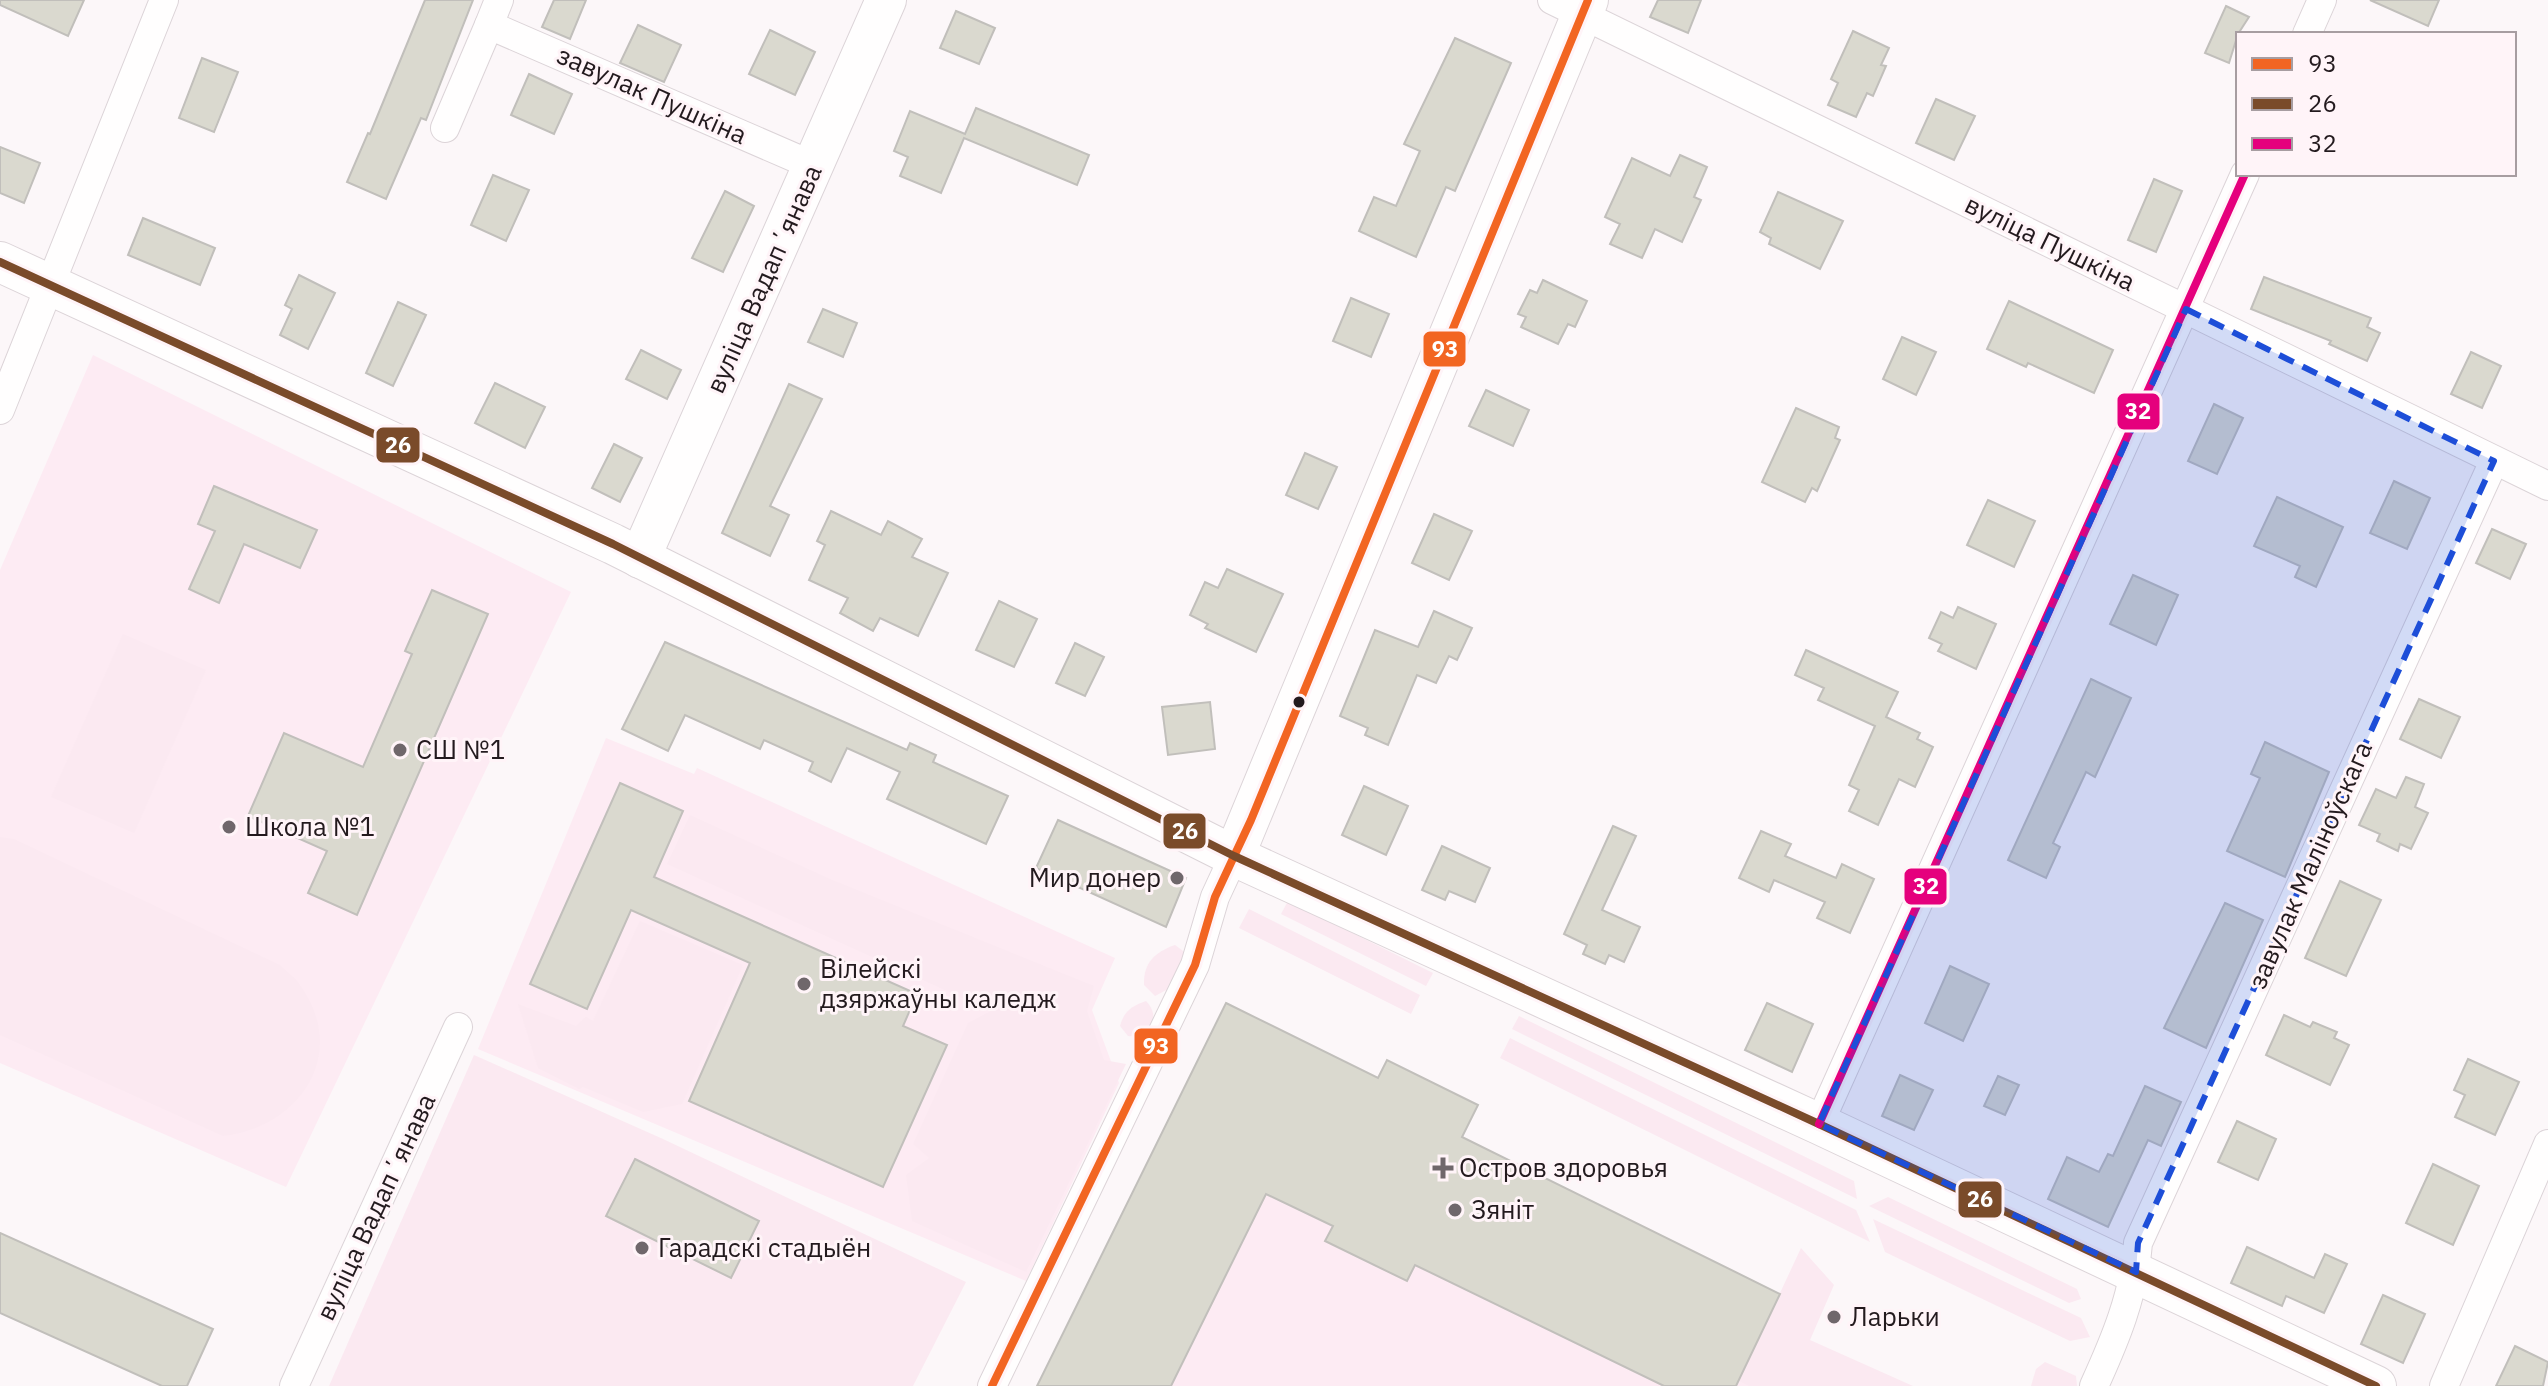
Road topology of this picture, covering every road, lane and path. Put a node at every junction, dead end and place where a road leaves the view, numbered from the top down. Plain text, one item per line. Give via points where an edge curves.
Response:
1 (164, 0) edge
2 (886, 0) edge
3 (2322, 0) edge
4 (1574, 4) edge
5 (494, 12) edge
6 (2308, 32) edge
7 (445, 128) dead end
8 (814, 166) junction
9 (2244, 176) edge
10 (0, 262) edge
11 (50, 285) junction
12 (2186, 309) junction
13 (0, 410) edge
14 (2494, 461) junction
15 (2548, 486) edge
16 (640, 558) junction
17 (1234, 856) junction
18 (458, 1027) dead end
19 (1819, 1124) junction
20 (2548, 1144) edge
21 (2136, 1272) junction
22 (294, 1386) edge
23 (992, 1386) edge
24 (2094, 1386) edge
25 (2376, 1386) edge
26 (2444, 1386) edge

1 - 11 street
2 - 8 main road, вуліца Вадапʼянава
3 - 6 street
4 - 12 street, вуліца Пушкіна
4 - 17 main road
5 - 7 street, завулак Пушкіна
5 - 8 street, завулак Пушкіна
8 - 16 main road, вуліца Вадапʼянава
9 - 12 street
10 - 11 main road
11 - 13 street
11 - 16 main road
12 - 14 street, вуліца Пушкіна
12 - 19 street
14 - 15 street, вуліца Пушкіна
14 - 21 street, завулак Маліноўскага via 2138,1243
16 - 17 main road
17 - 19 main road
17 - 23 street via 1215,897 1195,965
18 - 22 street, вуліца Вадапʼянава
19 - 21 main road
20 - 26 street
21 - 24 street, завулак Маліноўскага via 2119,1331
21 - 25 main road

